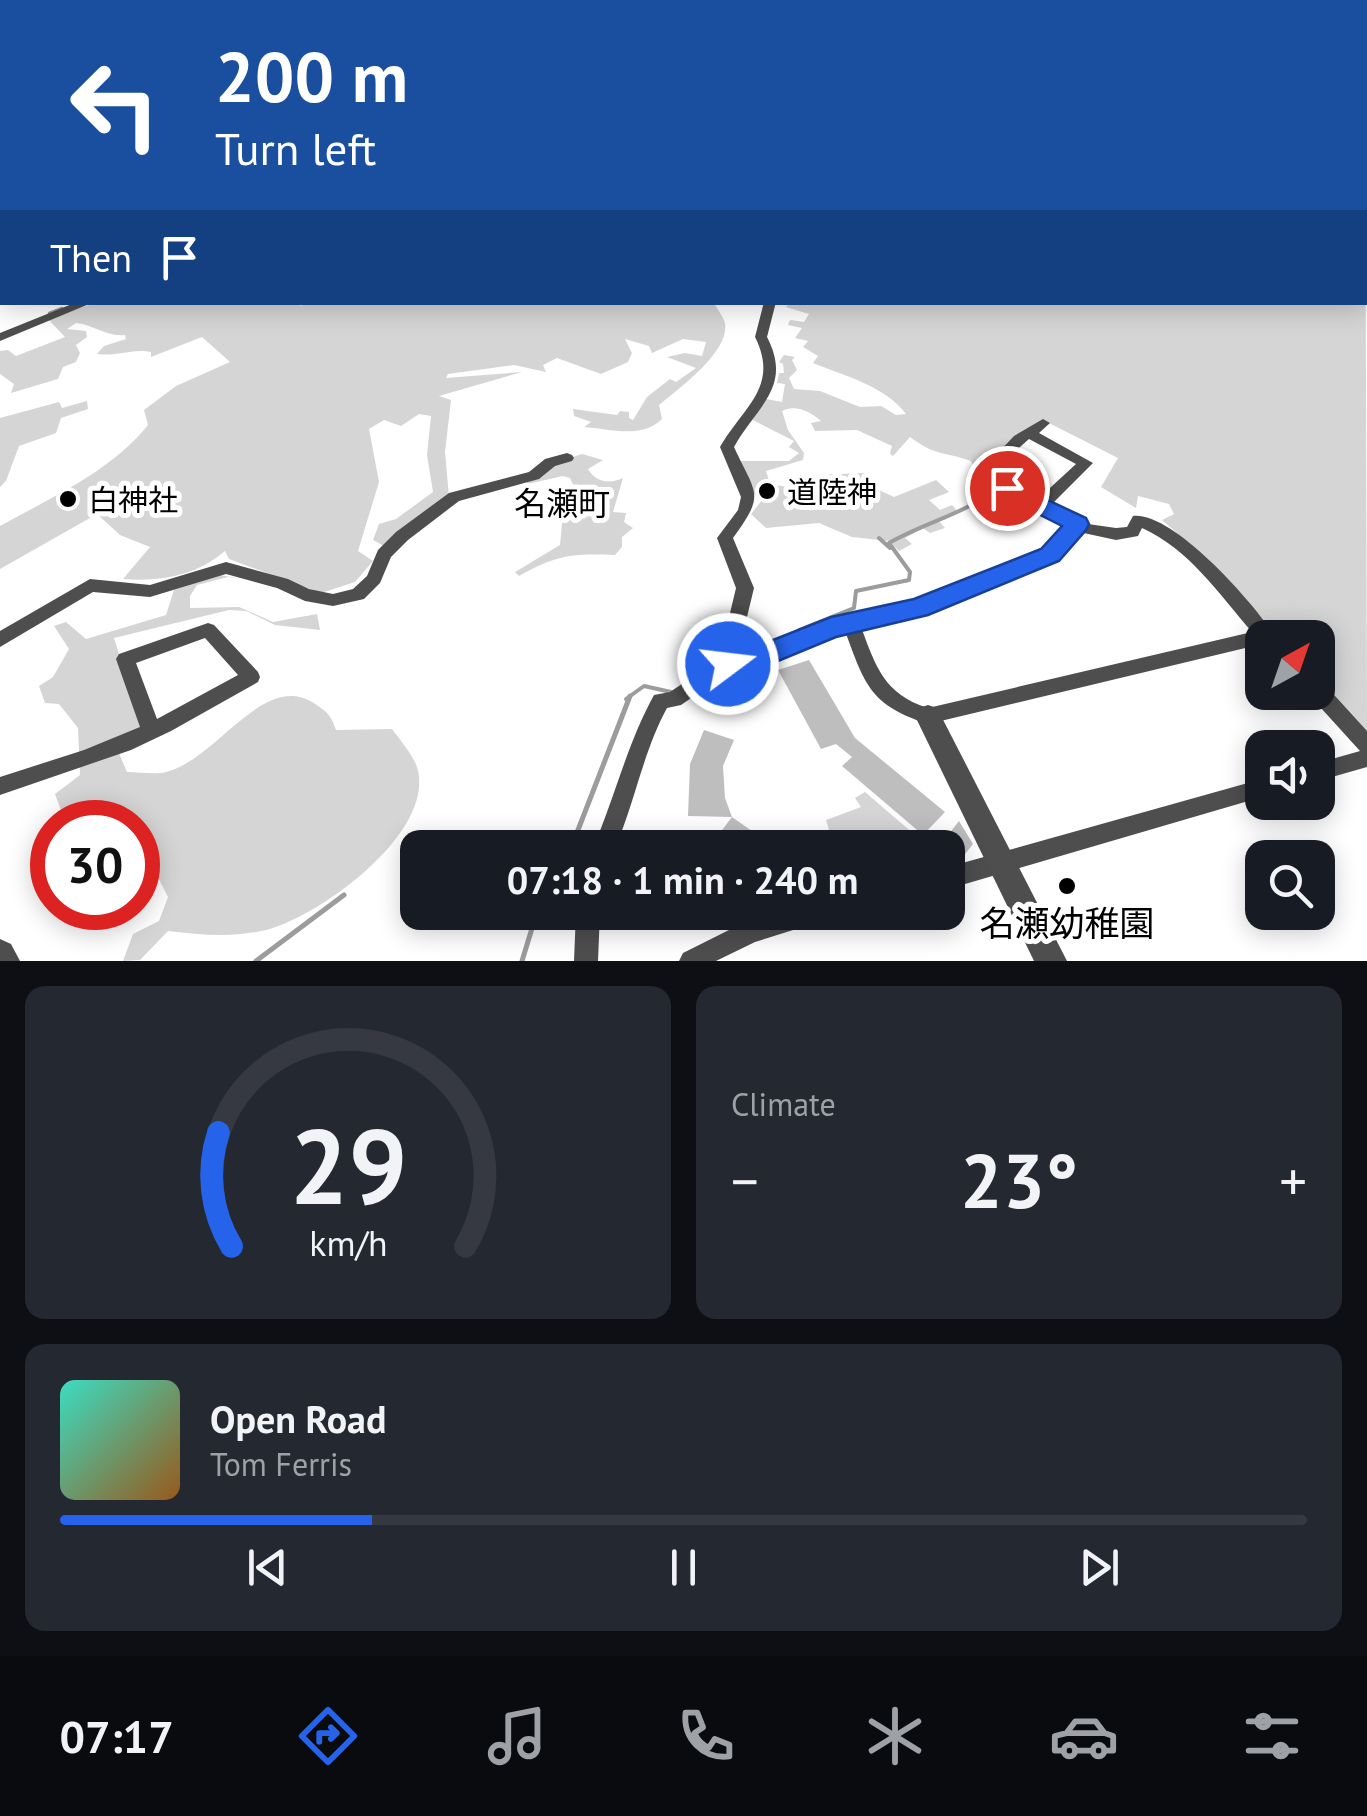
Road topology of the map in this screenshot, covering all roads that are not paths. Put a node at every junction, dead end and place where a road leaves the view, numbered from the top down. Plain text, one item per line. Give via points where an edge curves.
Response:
1 (81, 305) edge
2 (769, 305) edge
3 (0, 337) edge
4 (1043, 423) dead end
5 (1030, 434) junction
6 (1006, 452) dead end
7 (567, 458) dead end
8 (1007, 488) dead end
9 (1040, 506) junction
10 (1077, 524) junction
11 (1251, 620) edge
12 (851, 624) junction
13 (0, 640) edge
14 (1245, 642) edge
15 (728, 664) junction
16 (1335, 710) edge
17 (928, 716) junction
18 (151, 731) junction
19 (1367, 745) edge
20 (1367, 758) edge
21 (1335, 767) edge
22 (0, 786) edge
23 (1245, 793) edge
24 (613, 830) edge
25 (1002, 863) junction
26 (965, 873) edge
27 (587, 930) edge
28 (754, 930) edge
29 (586, 961) edge
30 (692, 961) edge
31 (1051, 961) edge

1 - 3 street
2 - 15 street via 762,337 770,354 763,400 727,447 749,492 745,511 725,538 744,588
4 - 5 street
5 - 6 street
5 - 9 street via 1086,463
7 - 13 street via 534,476 454,497 384,554 374,579 358,594 333,600 305,596 226,568 150,591 90,585
8 - 9 street
9 - 10 street
10 - 11 street via 1116,535 1132,532 1139,520 1159,527
10 - 12 street via 1050,555 918,608
12 - 15 street
12 - 17 street via 878,688 901,708
14 - 17 street
15 - 24 street via 661,702 628,772
16 - 19 street
17 - 25 street
18 - 18 street via 250,677 208,630 126,660
18 - 22 street via 88,760
20 - 21 street
23 - 25 street
25 - 26 street
25 - 31 street
27 - 29 street
28 - 30 street

